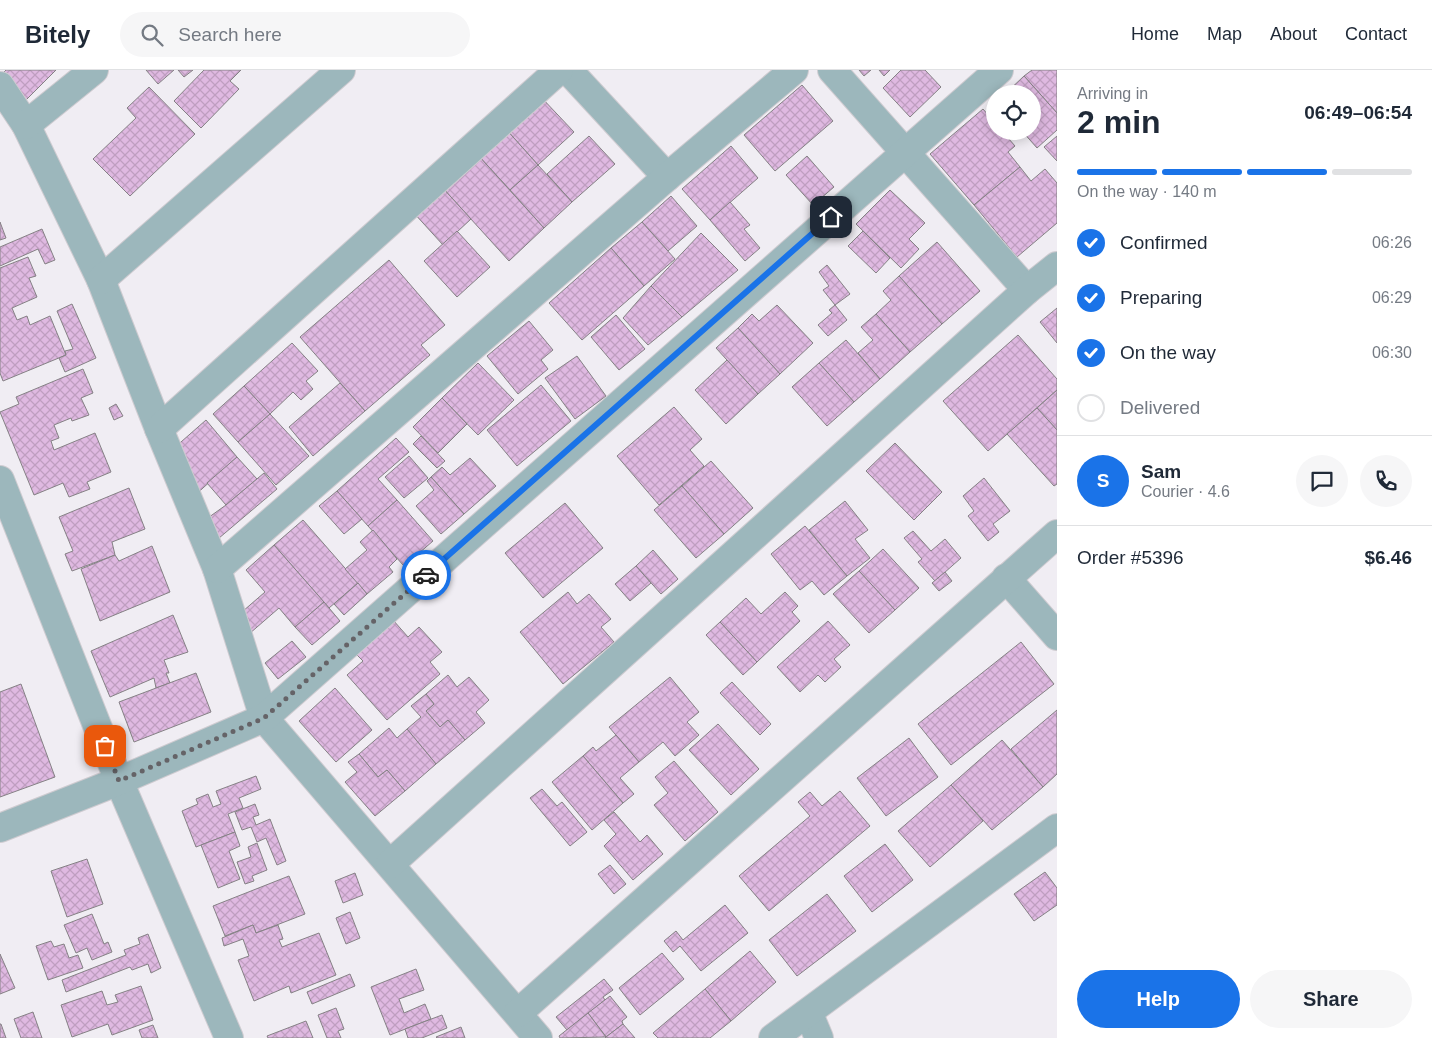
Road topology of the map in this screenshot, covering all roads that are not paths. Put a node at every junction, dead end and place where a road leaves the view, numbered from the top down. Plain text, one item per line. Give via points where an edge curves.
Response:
1 (94, 70) edge
2 (341, 70) edge
3 (559, 70) edge
4 (568, 70) edge
5 (794, 70) edge
6 (832, 70) edge
7 (999, 70) edge
8 (0, 86) edge
9 (26, 125) junction
10 (905, 151) junction
11 (667, 177) junction
12 (1057, 266) edge
13 (101, 280) junction
14 (1027, 290) junction
15 (159, 429) junction
16 (0, 480) edge
17 (1057, 534) edge
18 (217, 569) junction
19 (1006, 578) junction
20 (1057, 636) edge
21 (264, 718) junction
22 (119, 781) junction
23 (0, 828) edge
24 (1057, 828) edge
25 (390, 864) junction
26 (518, 1013) junction
27 (814, 1026) edge
28 (229, 1038) edge
29 (538, 1038) edge
30 (773, 1038) edge

1 - 9 street
2 - 13 street
3 - 15 street
4 - 11 street
5 - 11 street
6 - 10 street
7 - 10 street
8 - 9 street
9 - 13 street
10 - 14 street
10 - 21 street
11 - 18 street
12 - 14 street
13 - 15 street
14 - 25 street
15 - 18 street
16 - 22 street
17 - 19 street
18 - 21 street
19 - 20 street
19 - 26 street
21 - 22 street
21 - 25 street
22 - 23 street
22 - 28 street
24 - 27 street
25 - 26 street
26 - 29 street
27 - 30 street

